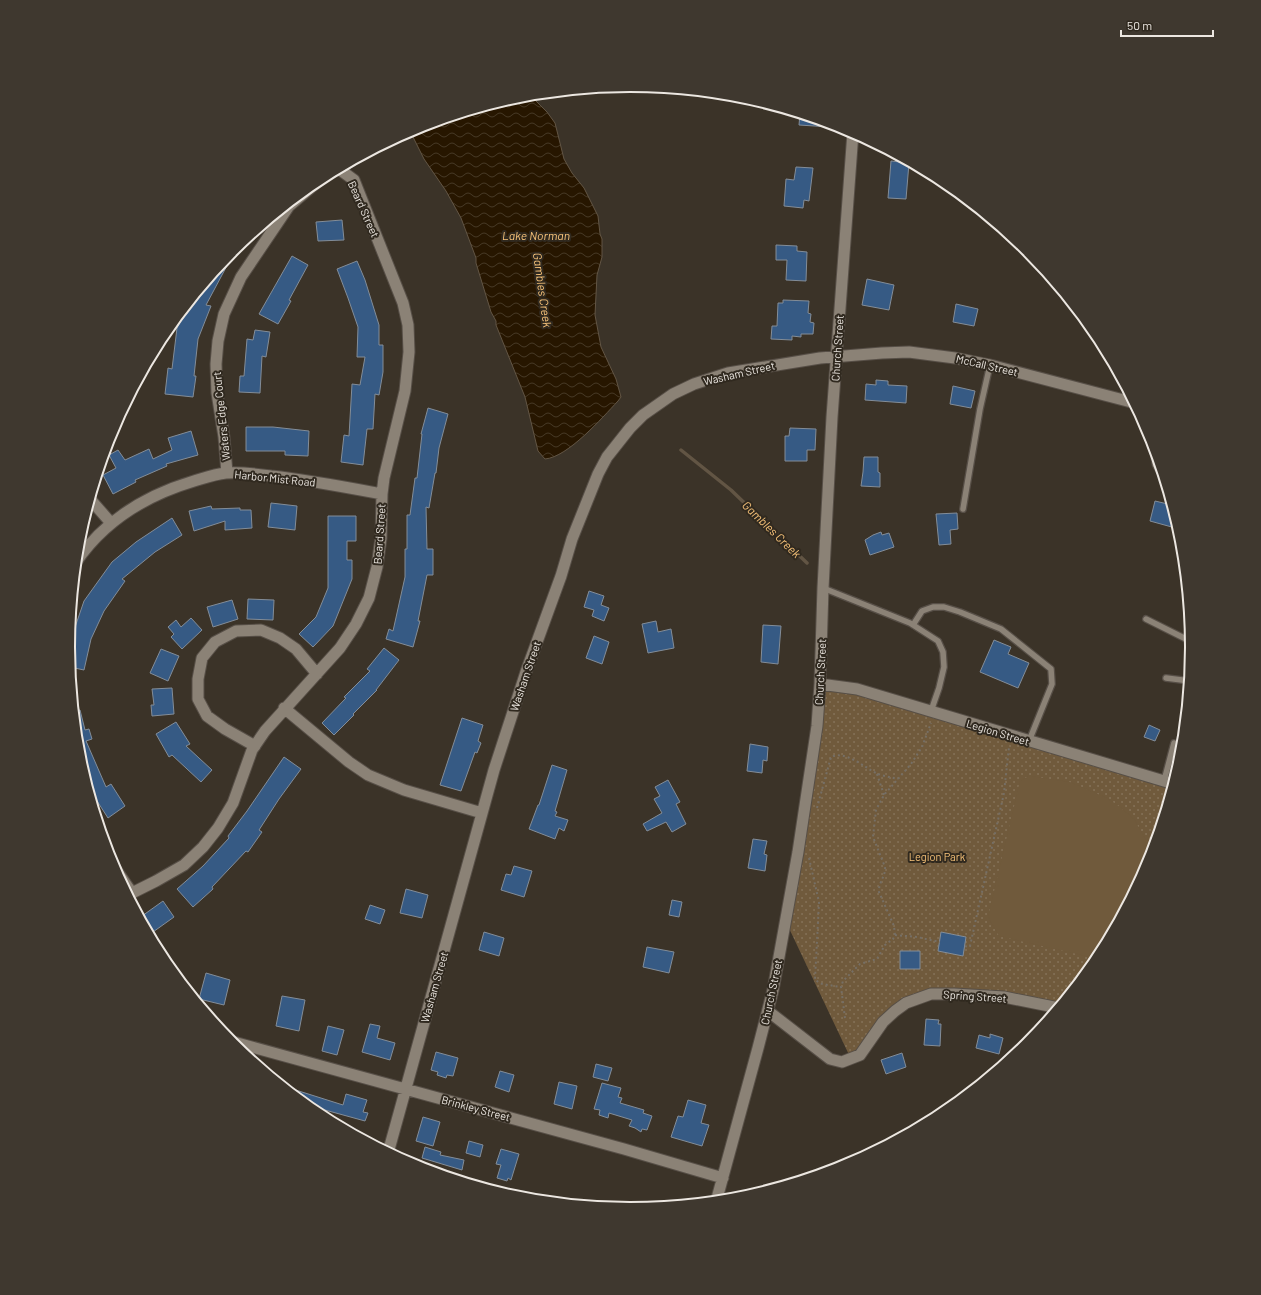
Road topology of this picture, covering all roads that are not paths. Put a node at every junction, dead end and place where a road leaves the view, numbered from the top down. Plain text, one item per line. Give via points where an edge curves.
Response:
1 (853, 138) edge
2 (344, 172) edge
3 (284, 214) edge
4 (837, 356) junction
5 (990, 365) junction
6 (1129, 402) edge
7 (227, 473) junction
8 (382, 494) junction
9 (94, 504) edge
10 (963, 509) dead end
11 (111, 524) junction
12 (84, 553) edge
13 (823, 588) junction
14 (1146, 619) dead end
15 (913, 625) junction
16 (1186, 639) edge
17 (317, 674) junction
18 (1166, 678) dead end
19 (1185, 680) edge
20 (820, 684) junction
21 (284, 708) junction
22 (931, 717) junction
23 (1029, 741) junction
24 (1174, 743) dead end
25 (255, 746) junction
26 (1169, 782) edge
27 (482, 813) junction
28 (132, 893) edge
29 (1054, 1007) edge
30 (768, 1011) junction
31 (243, 1045) edge
32 (405, 1090) junction
33 (389, 1148) edge
34 (723, 1178) junction
35 (718, 1196) edge

1 - 4 street, Church Street
2 - 8 street, Beard Street via 354,180 403,303 408,325 409,352 405,391
3 - 7 street, Waters Edge Court via 241,277 224,314 218,340 216,386
4 - 5 street, McCall Street via 909,352
4 - 13 street, Church Street
4 - 27 street, Washam Street via 748,369 694,384 656,405 618,442 598,474 572,539 526,672
5 - 6 street, McCall Street
5 - 10 lane
7 - 8 street, Harbor Mist Road via 308,480
7 - 11 street, Harbor Mist Road via 171,488
8 - 17 street, Beard Street via 381,538 369,598 340,648
9 - 11 street
11 - 12 street, Harbor Mist Road
13 - 15 lane
13 - 20 street, Church Street
14 - 16 lane
15 - 22 lane via 938,641 943,652 944,667
15 - 23 lane via 922,611 933,607 944,607 960,612 1001,629 1051,669 1052,684
17 - 21 street, Beard Street
17 - 25 street via 296,649 280,638 260,630 236,631 215,642 202,658 198,699 207,716
18 - 19 lane
20 - 22 street, Legion Street via 857,689
20 - 30 street, Church Street via 817,726 798,852
21 - 25 street, Beard Street
21 - 27 street via 368,775 404,790
22 - 23 street, Legion Street
23 - 26 street, Legion Street
24 - 26 lane
25 - 28 street, Beard Street via 233,803 203,847 184,865
27 - 32 street, Washam Street
29 - 30 street, Spring Street via 1004,997 931,994 895,1010 860,1054 842,1062 830,1059
30 - 34 street, Church Street
31 - 32 street, Brinkley Street
32 - 33 street, Washam Street
32 - 34 street, Brinkley Street via 586,1138
34 - 35 street, Church Street

